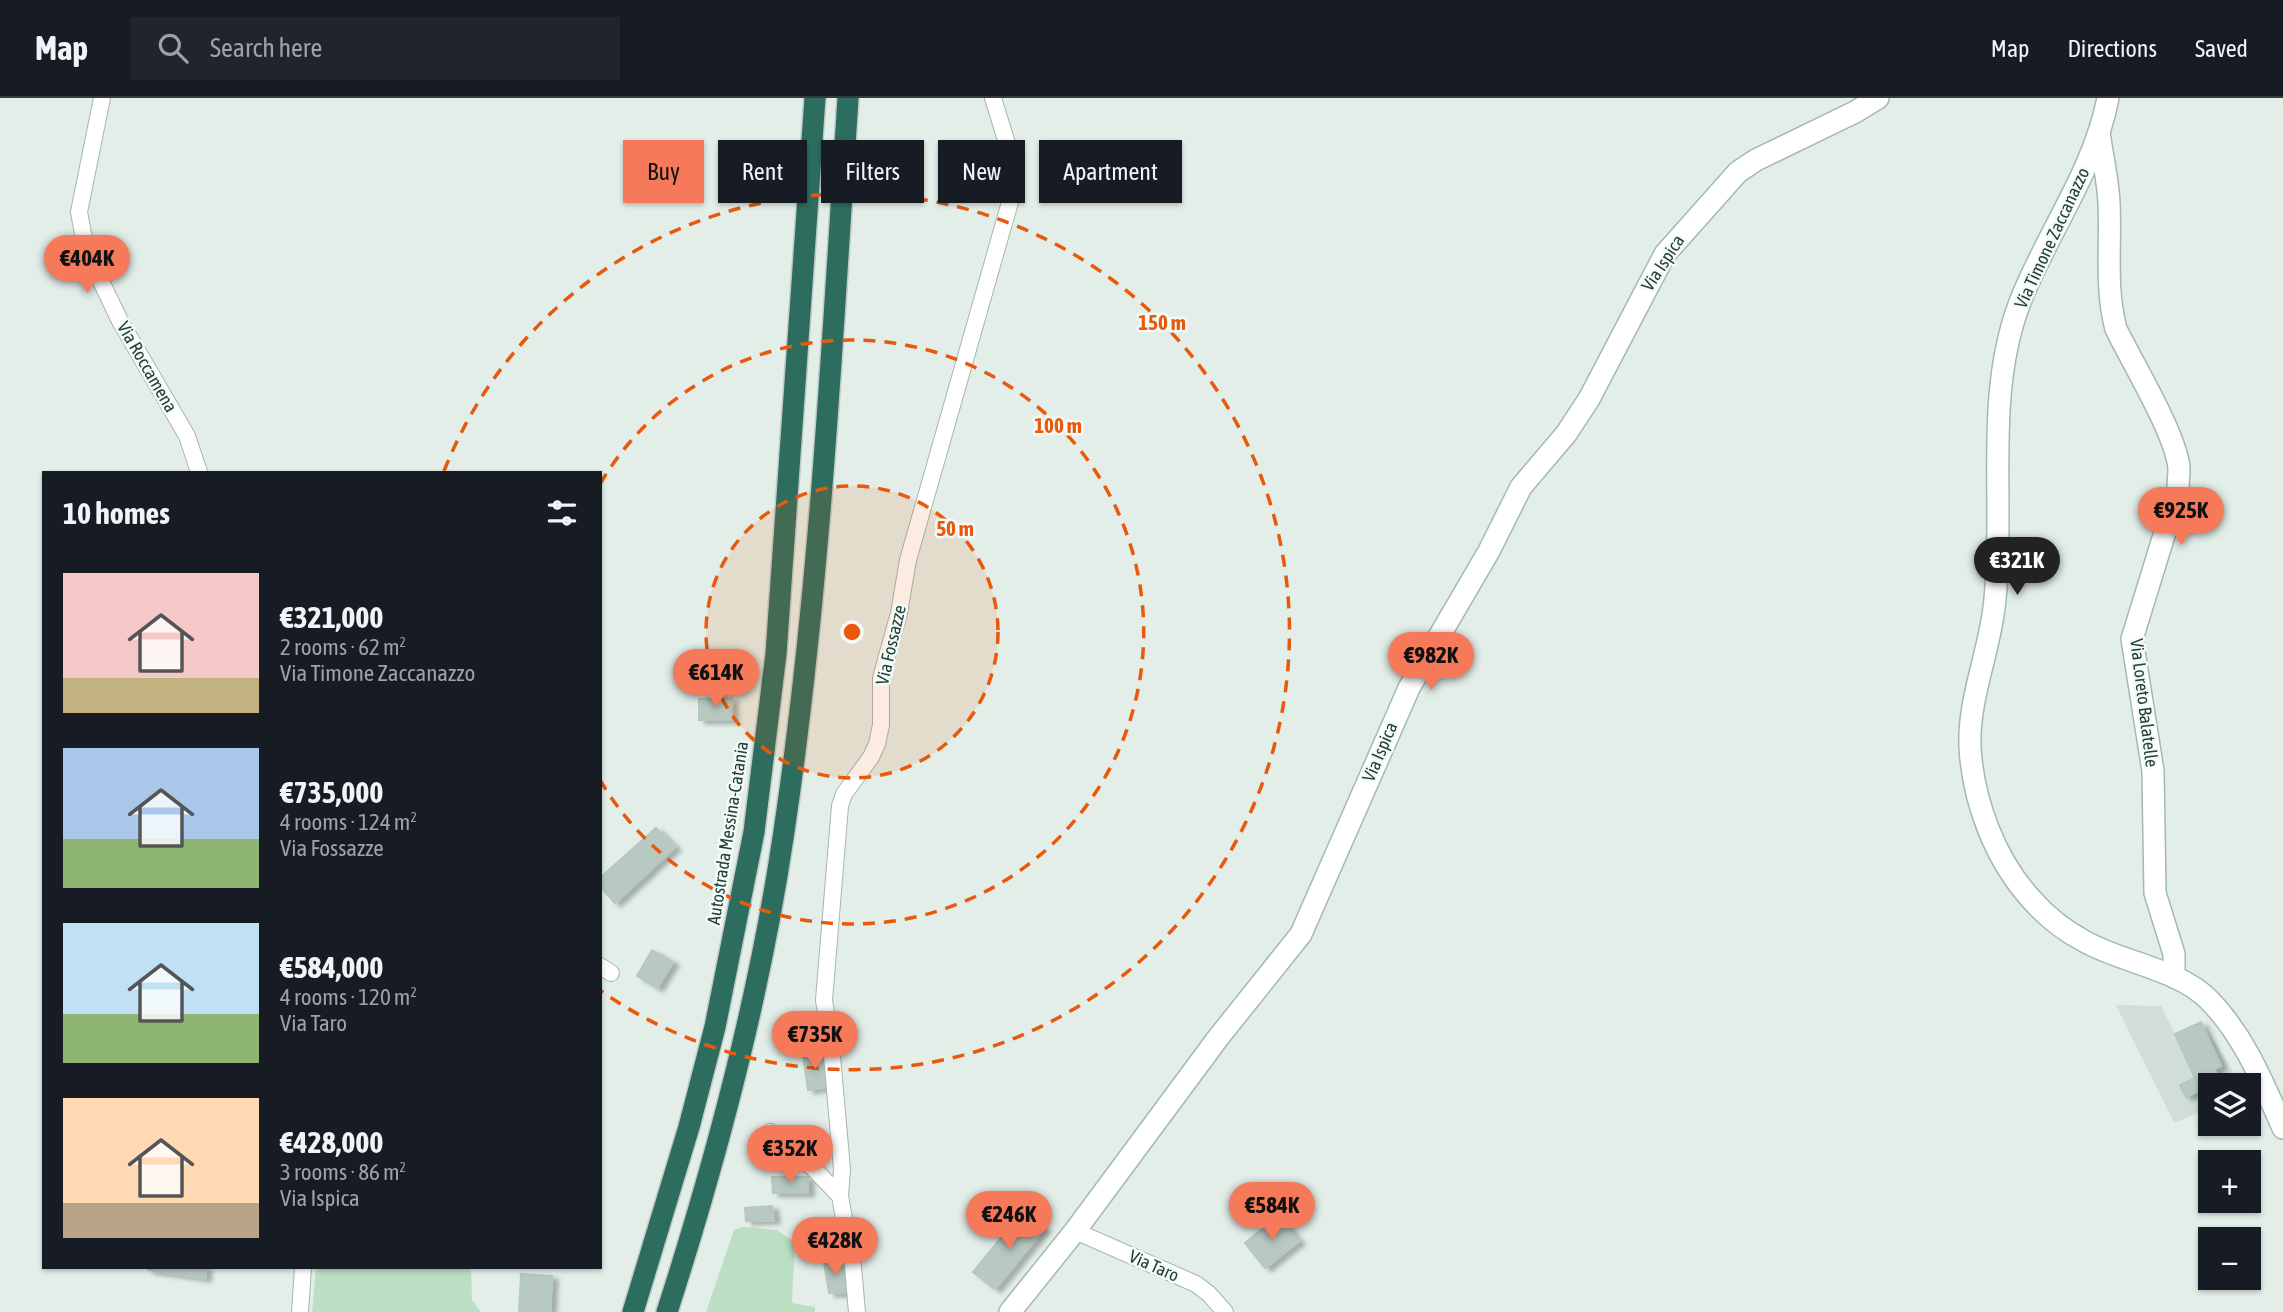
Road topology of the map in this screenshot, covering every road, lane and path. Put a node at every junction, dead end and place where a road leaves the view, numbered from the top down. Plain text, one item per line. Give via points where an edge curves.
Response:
1 (102, 98) edge
2 (815, 98) edge
3 (848, 98) edge
4 (993, 98) edge
5 (1878, 98) edge
6 (2094, 98) edge
7 (2108, 98) edge
8 (2095, 140) junction
9 (2076, 185) junction
10 (2109, 201) junction
11 (199, 471) edge
12 (2174, 977) junction
13 (2283, 1128) edge
14 (770, 1132) dead end
15 (840, 1196) junction
16 (1074, 1231) junction
17 (303, 1269) edge
18 (300, 1312) edge
19 (633, 1312) edge
20 (667, 1312) edge
21 (857, 1312) edge
22 (1010, 1312) edge
23 (1225, 1312) edge

1 - 11 street, Via Roccamena via 79,212 86,250 120,321 187,436
2 - 19 highway, Autostrada Messina-Catania via 776,654 754,832 715,1027
3 - 20 highway via 811,602 783,840 762,957 724,1120
4 - 15 street, Via Fossazze via 1010,153 1010,202 908,560 900,613 881,678 877,744 840,806 824,1000 842,1169
5 - 16 street, Via Ispica via 1738,172 1665,254 1589,399 1521,486 1489,551 1409,688 1301,934
6 - 8 street
7 - 8 street
8 - 9 street, Via Timone Zaccanazzo
8 - 10 street, Via Loreto Balatelle
9 - 10 street
9 - 12 street, Via Timone Zaccanazzo via 2020,302 2000,383 1999,553 1970,746 1987,827 2032,900 2085,942
10 - 12 street, Via Loreto Balatelle via 2113,321 2164,424 2179,467 2178,489 2132,639 2153,771 2155,893 2174,954
12 - 13 street via 2207,998 2249,1052
14 - 15 street
15 - 21 street
16 - 22 street, Via Ispica
16 - 23 street, Via Taro via 1196,1284
17 - 18 street

